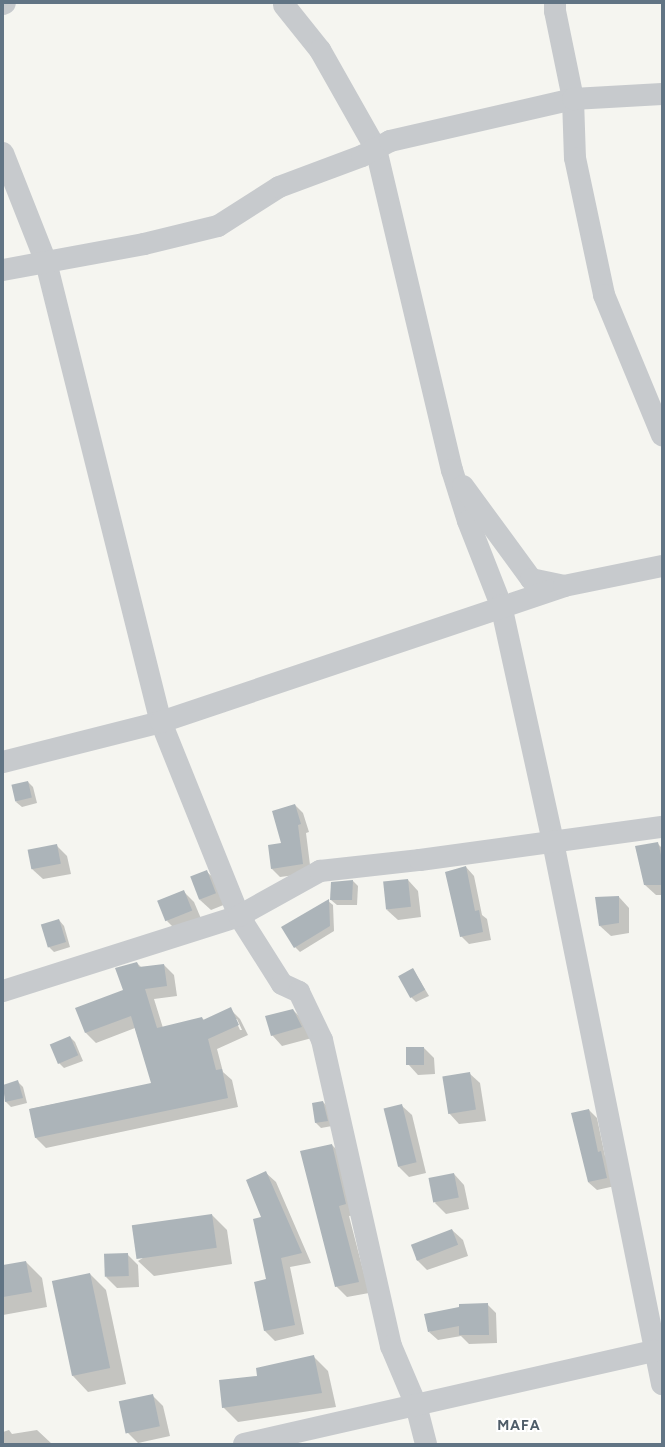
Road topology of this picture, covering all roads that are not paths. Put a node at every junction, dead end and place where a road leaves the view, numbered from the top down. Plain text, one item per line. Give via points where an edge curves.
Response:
1 (555, 3) edge
2 (282, 4) edge
3 (662, 94) edge
4 (573, 99) junction
5 (376, 149) junction
6 (3, 153) edge
7 (46, 262) junction
8 (3, 270) edge
9 (662, 435) edge
10 (452, 470) junction
11 (662, 566) edge
12 (564, 586) junction
13 (500, 605) junction
14 (161, 722) junction
15 (3, 762) edge
16 (662, 827) edge
17 (553, 842) junction
18 (239, 916) junction
19 (3, 992) edge
20 (654, 1301) edge
21 (655, 1351) junction
22 (662, 1384) edge
23 (416, 1405) junction
24 (244, 1444) edge
25 (426, 1444) edge

1 - 4 street
2 - 5 street via 320,50
3 - 4 street
4 - 5 street via 390,141
4 - 9 street via 575,158 604,295
5 - 7 street via 279,187 218,226
5 - 10 street
6 - 7 street
7 - 8 street
7 - 14 street
10 - 12 street via 531,579
10 - 13 street via 468,521
11 - 12 street
12 - 13 street
13 - 14 street
13 - 17 street
14 - 15 street
14 - 18 street
16 - 17 street
17 - 18 street via 320,871
17 - 20 street
18 - 19 street
18 - 23 street via 282,984 299,992 322,1040 391,1346
20 - 21 street
21 - 22 street
21 - 23 street
23 - 24 street
23 - 25 street

